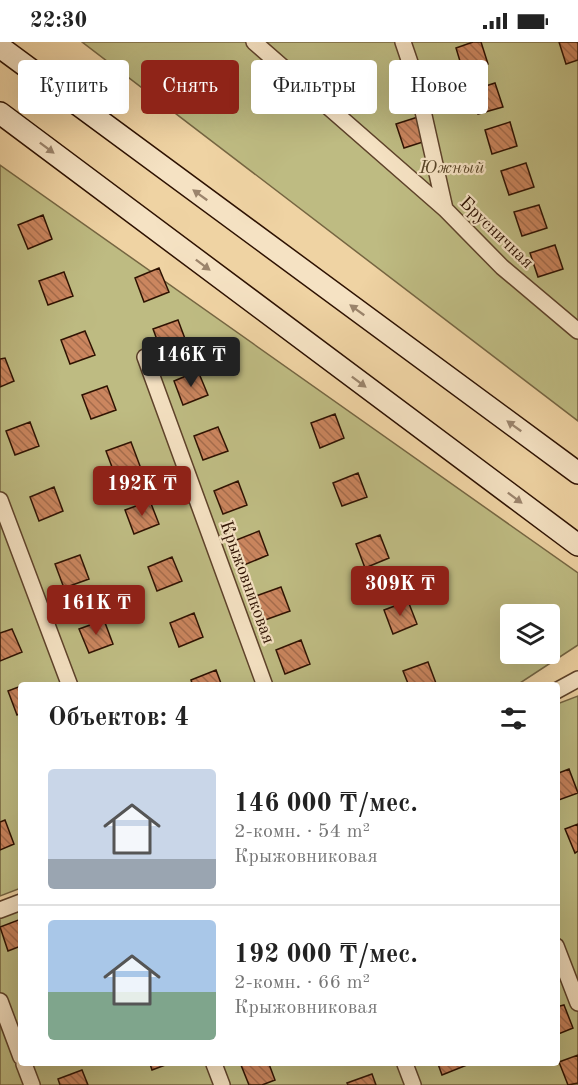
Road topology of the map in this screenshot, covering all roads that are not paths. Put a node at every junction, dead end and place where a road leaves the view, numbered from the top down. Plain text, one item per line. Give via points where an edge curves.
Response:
1 (254, 42) edge
2 (402, 42) edge
3 (0, 47) edge
4 (0, 113) edge
5 (445, 209) junction
6 (578, 331) edge
7 (145, 357) dead end
8 (578, 473) edge
9 (0, 500) edge
10 (578, 545) edge
11 (578, 679) edge
12 (68, 682) edge
13 (264, 682) edge
14 (560, 689) edge
15 (18, 903) edge
16 (0, 910) edge
17 (560, 956) edge
18 (0, 1001) edge
19 (578, 1003) edge
20 (18, 1049) edge
21 (25, 1066) edge
22 (215, 1066) edge
23 (406, 1066) edge
24 (32, 1085) edge
25 (222, 1085) edge
26 (413, 1085) edge

1 - 5 street, Брусничная
2 - 5 street via 416,80
8 -> 3 main road
4 -> 10 main road
5 - 6 street, Брусничная via 502,267
7 - 13 street, Крыжовниковая
9 - 12 street
11 - 14 street
15 - 16 street
17 - 19 street
18 - 20 street
21 - 24 street
22 - 25 street
23 - 26 street

